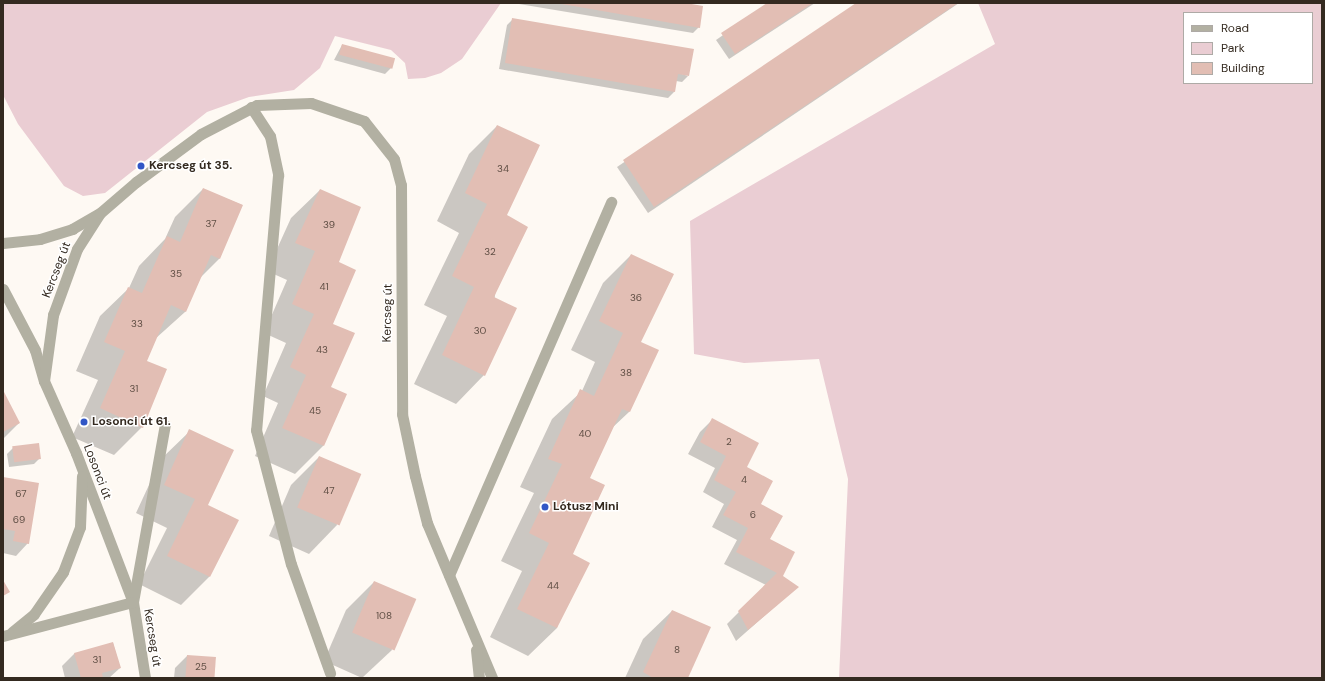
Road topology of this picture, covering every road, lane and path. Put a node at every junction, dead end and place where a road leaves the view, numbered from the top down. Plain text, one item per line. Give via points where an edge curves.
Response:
1 (252, 107) junction
2 (610, 202) dead end
3 (100, 213) junction
4 (3, 243) edge
5 (3, 289) edge
6 (44, 381) junction
7 (165, 425) dead end
8 (82, 470) junction
9 (449, 574) junction
10 (133, 602) junction
11 (470, 622) junction
12 (7, 634) edge
13 (330, 673) dead end
14 (145, 678) edge
15 (479, 678) edge
16 (492, 678) edge

1 - 3 street, Kercseg út via 201,134
1 - 9 street, Kercseg út via 297,102 336,109 370,126 394,159 403,215 402,414 427,523
1 - 13 street via 270,136 278,175 256,430 291,564
2 - 9 street
3 - 4 street via 72,229 40,239
3 - 6 street, Kercseg út via 77,249 63,285 53,315
5 - 6 street, Losonci út via 35,350
6 - 8 street, Losonci út
7 - 10 street
8 - 10 street, Losonci út
8 - 12 street via 80,527 63,572 34,614
9 - 11 street, Kercseg út
10 - 12 street
10 - 14 street, Kercseg út
11 - 15 street
11 - 16 street

